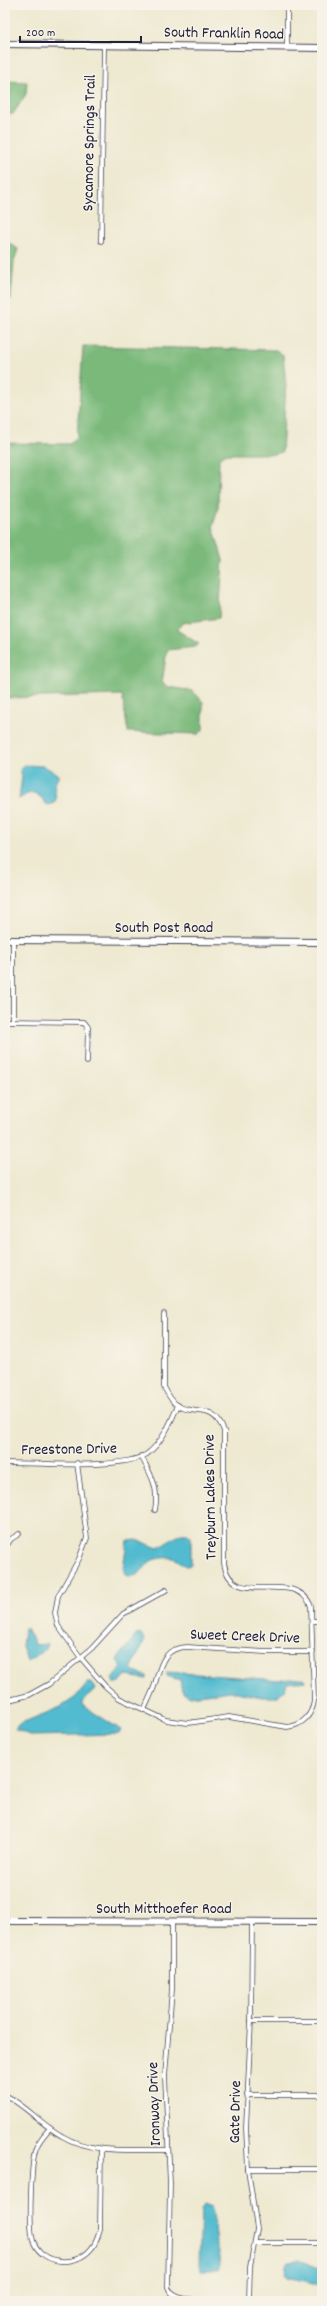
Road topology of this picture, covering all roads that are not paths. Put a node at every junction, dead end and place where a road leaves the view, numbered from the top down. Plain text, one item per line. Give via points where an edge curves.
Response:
1 (287, 5) edge
2 (5, 44) edge
3 (104, 45) junction
4 (287, 47) junction
5 (322, 48) edge
6 (101, 241) dead end
7 (5, 940) edge
8 (13, 940) junction
9 (322, 942) edge
10 (5, 1021) edge
11 (13, 1021) junction
12 (87, 1062) dead end
13 (164, 1314) dead end
14 (178, 1406) junction
15 (141, 1456) junction
16 (5, 1463) edge
17 (78, 1463) junction
18 (155, 1510) dead end
19 (19, 1534) dead end
20 (5, 1548) edge
21 (166, 1590) dead end
22 (313, 1621) junction
23 (322, 1621) edge
24 (313, 1652) junction
25 (81, 1658) junction
26 (5, 1701) edge
27 (144, 1710) junction
28 (5, 1721) edge
29 (6, 1731) dead end
30 (5, 1921) edge
31 (172, 1922) junction
32 (252, 1922) junction
33 (322, 1922) edge
34 (251, 2021) junction
35 (322, 2021) edge
36 (5, 2095) edge
37 (247, 2095) junction
38 (322, 2095) edge
39 (50, 2128) junction
40 (101, 2149) junction
41 (168, 2150) junction
42 (248, 2169) junction
43 (322, 2169) edge
44 (255, 2243) junction
45 (322, 2243) edge
46 (207, 2301) edge
47 (249, 2301) edge

1 - 4 street
2 - 3 main road, South Franklin Road
3 - 4 main road, South Franklin Road
3 - 6 street, Sycamore Springs Trail
4 - 5 main road, South Franklin Road
7 - 8 main road, South Post Road
8 - 9 main road, South Post Road
8 - 11 street
10 - 11 street
11 - 12 street via 86,1023
13 - 14 street via 164,1387
14 - 15 street, Freestone Drive via 162,1436
14 - 22 street, Treyburn Lakes Drive via 209,1412 223,1429 224,1563 229,1577 245,1587 296,1590 310,1603
15 - 17 street, Freestone Drive via 135,1460 114,1463
15 - 18 street via 156,1486 158,1496
16 - 17 street, Freestone Drive
17 - 25 street via 87,1538 79,1559 58,1596 55,1613 58,1626
19 - 20 street via 11,1539
21 - 25 street via 123,1614
22 - 23 street
22 - 24 street, Treyburn Lakes Drive
24 - 27 street, Sweet Creek Drive via 176,1648 166,1655 161,1663
24 - 27 street, Treyburn Lakes Drive via 314,1701 305,1720 296,1725 286,1727 226,1717 184,1723 166,1720
25 - 26 street via 42,1688
25 - 27 street via 110,1690
28 - 29 street
30 - 31 main road, South Mitthoefer Road
31 - 32 main road, South Mitthoefer Road
31 - 41 street, Ironway Drive via 172,1989 165,2076
32 - 33 main road, South Mitthoefer Road
32 - 34 street, Gate Drive
34 - 35 street
34 - 37 street, Gate Drive
36 - 39 street
37 - 38 street
37 - 42 street, Gate Drive
39 - 40 street via 75,2142
39 - 40 street via 41,2139 33,2160 31,2218 33,2242 48,2258 60,2261 82,2257 97,2240 100,2230
40 - 41 street
41 - 46 street, Ironway Drive via 169,2291 174,2295
42 - 43 street
42 - 44 street, Gate Drive via 257,2224
44 - 45 street
44 - 47 street, Gate Drive via 250,2271

